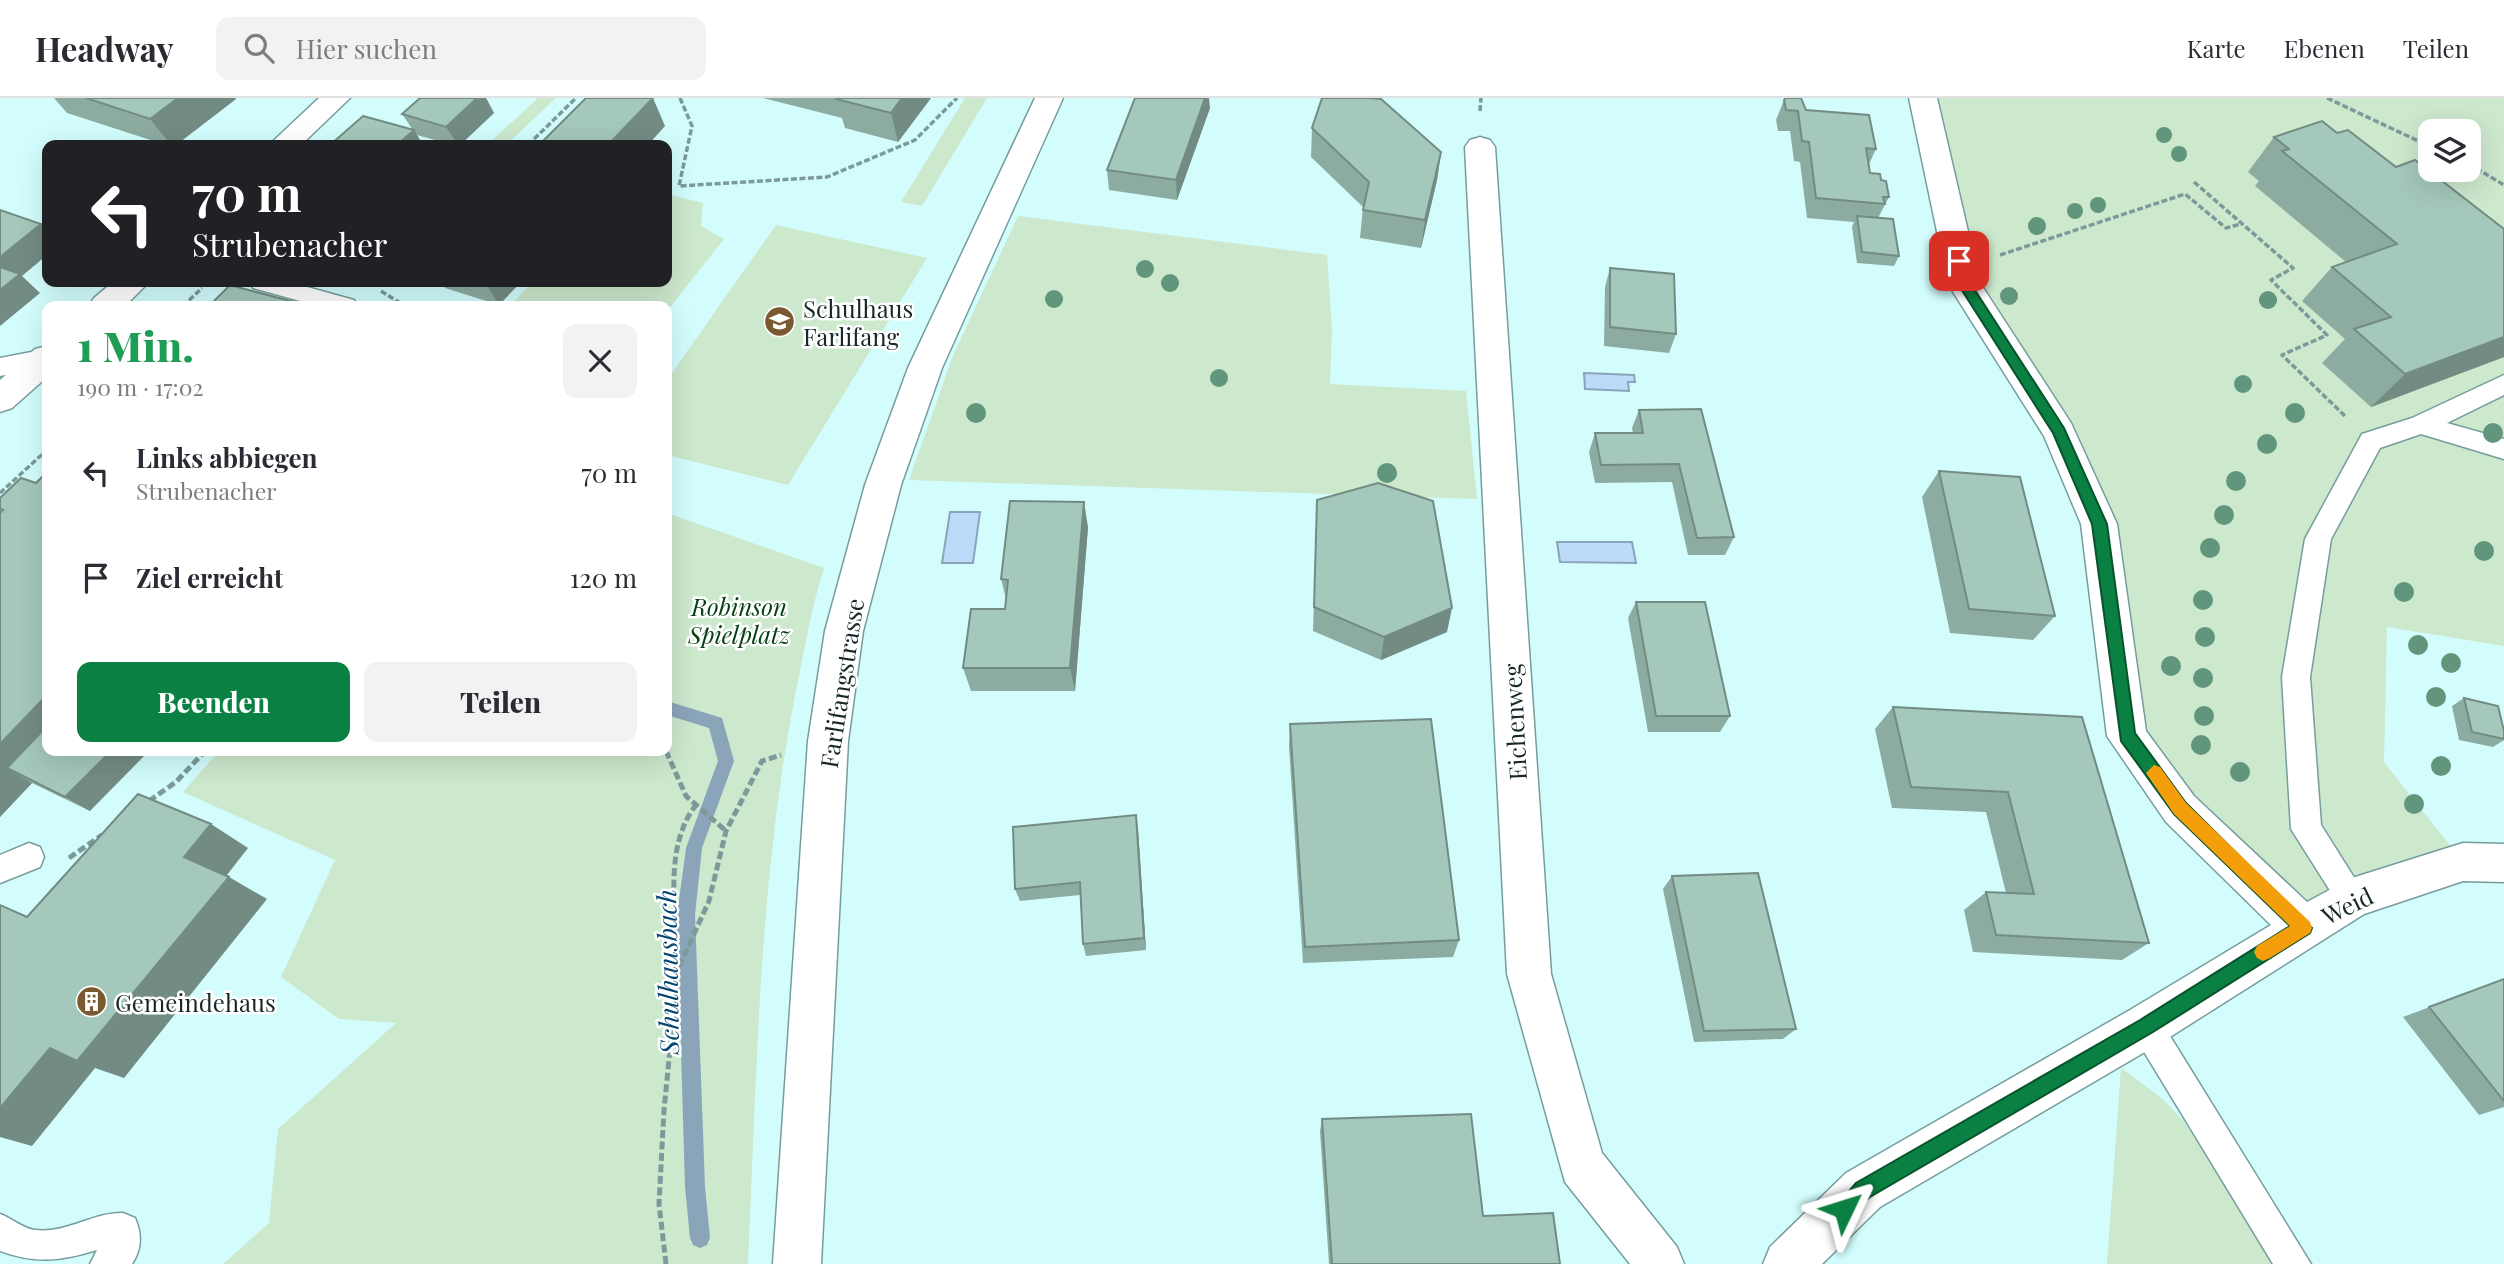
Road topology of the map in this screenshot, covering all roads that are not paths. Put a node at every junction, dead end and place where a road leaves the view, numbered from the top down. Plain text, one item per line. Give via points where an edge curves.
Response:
1 (336, 98) edge
2 (1049, 98) edge
3 (1923, 98) edge
4 (290, 140) edge
5 (1480, 147) dead end
6 (127, 287) edge
7 (266, 287) edge
8 (111, 301) edge
9 (325, 301) edge
10 (42, 359) edge
11 (42, 362) edge
12 (0, 367) edge
13 (2504, 384) edge
14 (0, 399) edge
15 (2421, 425) junction
16 (2504, 449) edge
17 (30, 857) road end
18 (2504, 863) edge
19 (0, 869) edge
20 (2352, 898) junction
21 (2303, 928) junction
22 (2146, 1026) junction
23 (0, 1231) edge
24 (108, 1264) edge
25 (797, 1264) edge
26 (1660, 1264) edge
27 (1787, 1264) edge
28 (2294, 1264) edge

1 - 4 street
2 - 25 street, Farlifangstrasse via 925,368 883,485 844,631 828,741
3 - 21 street via 1964,284 2059,432 2099,524 2127,736 2180,808
5 - 26 street, Eichenweg via 1529,974 1582,1165
6 - 8 street
7 - 9 lane
10 - 12 lane
11 - 14 street
13 - 15 lane
15 - 16 lane
15 - 20 lane via 2371,441 2318,539 2296,677 2306,829
17 - 19 lane
18 - 20 street, Weid via 2463,862
20 - 21 street, Weid
21 - 22 street, Weid
22 - 27 street, Weid via 1863,1190
22 - 28 lane
23 - 24 lane via 33,1249 68,1245 110,1228 123,1230 122,1249

